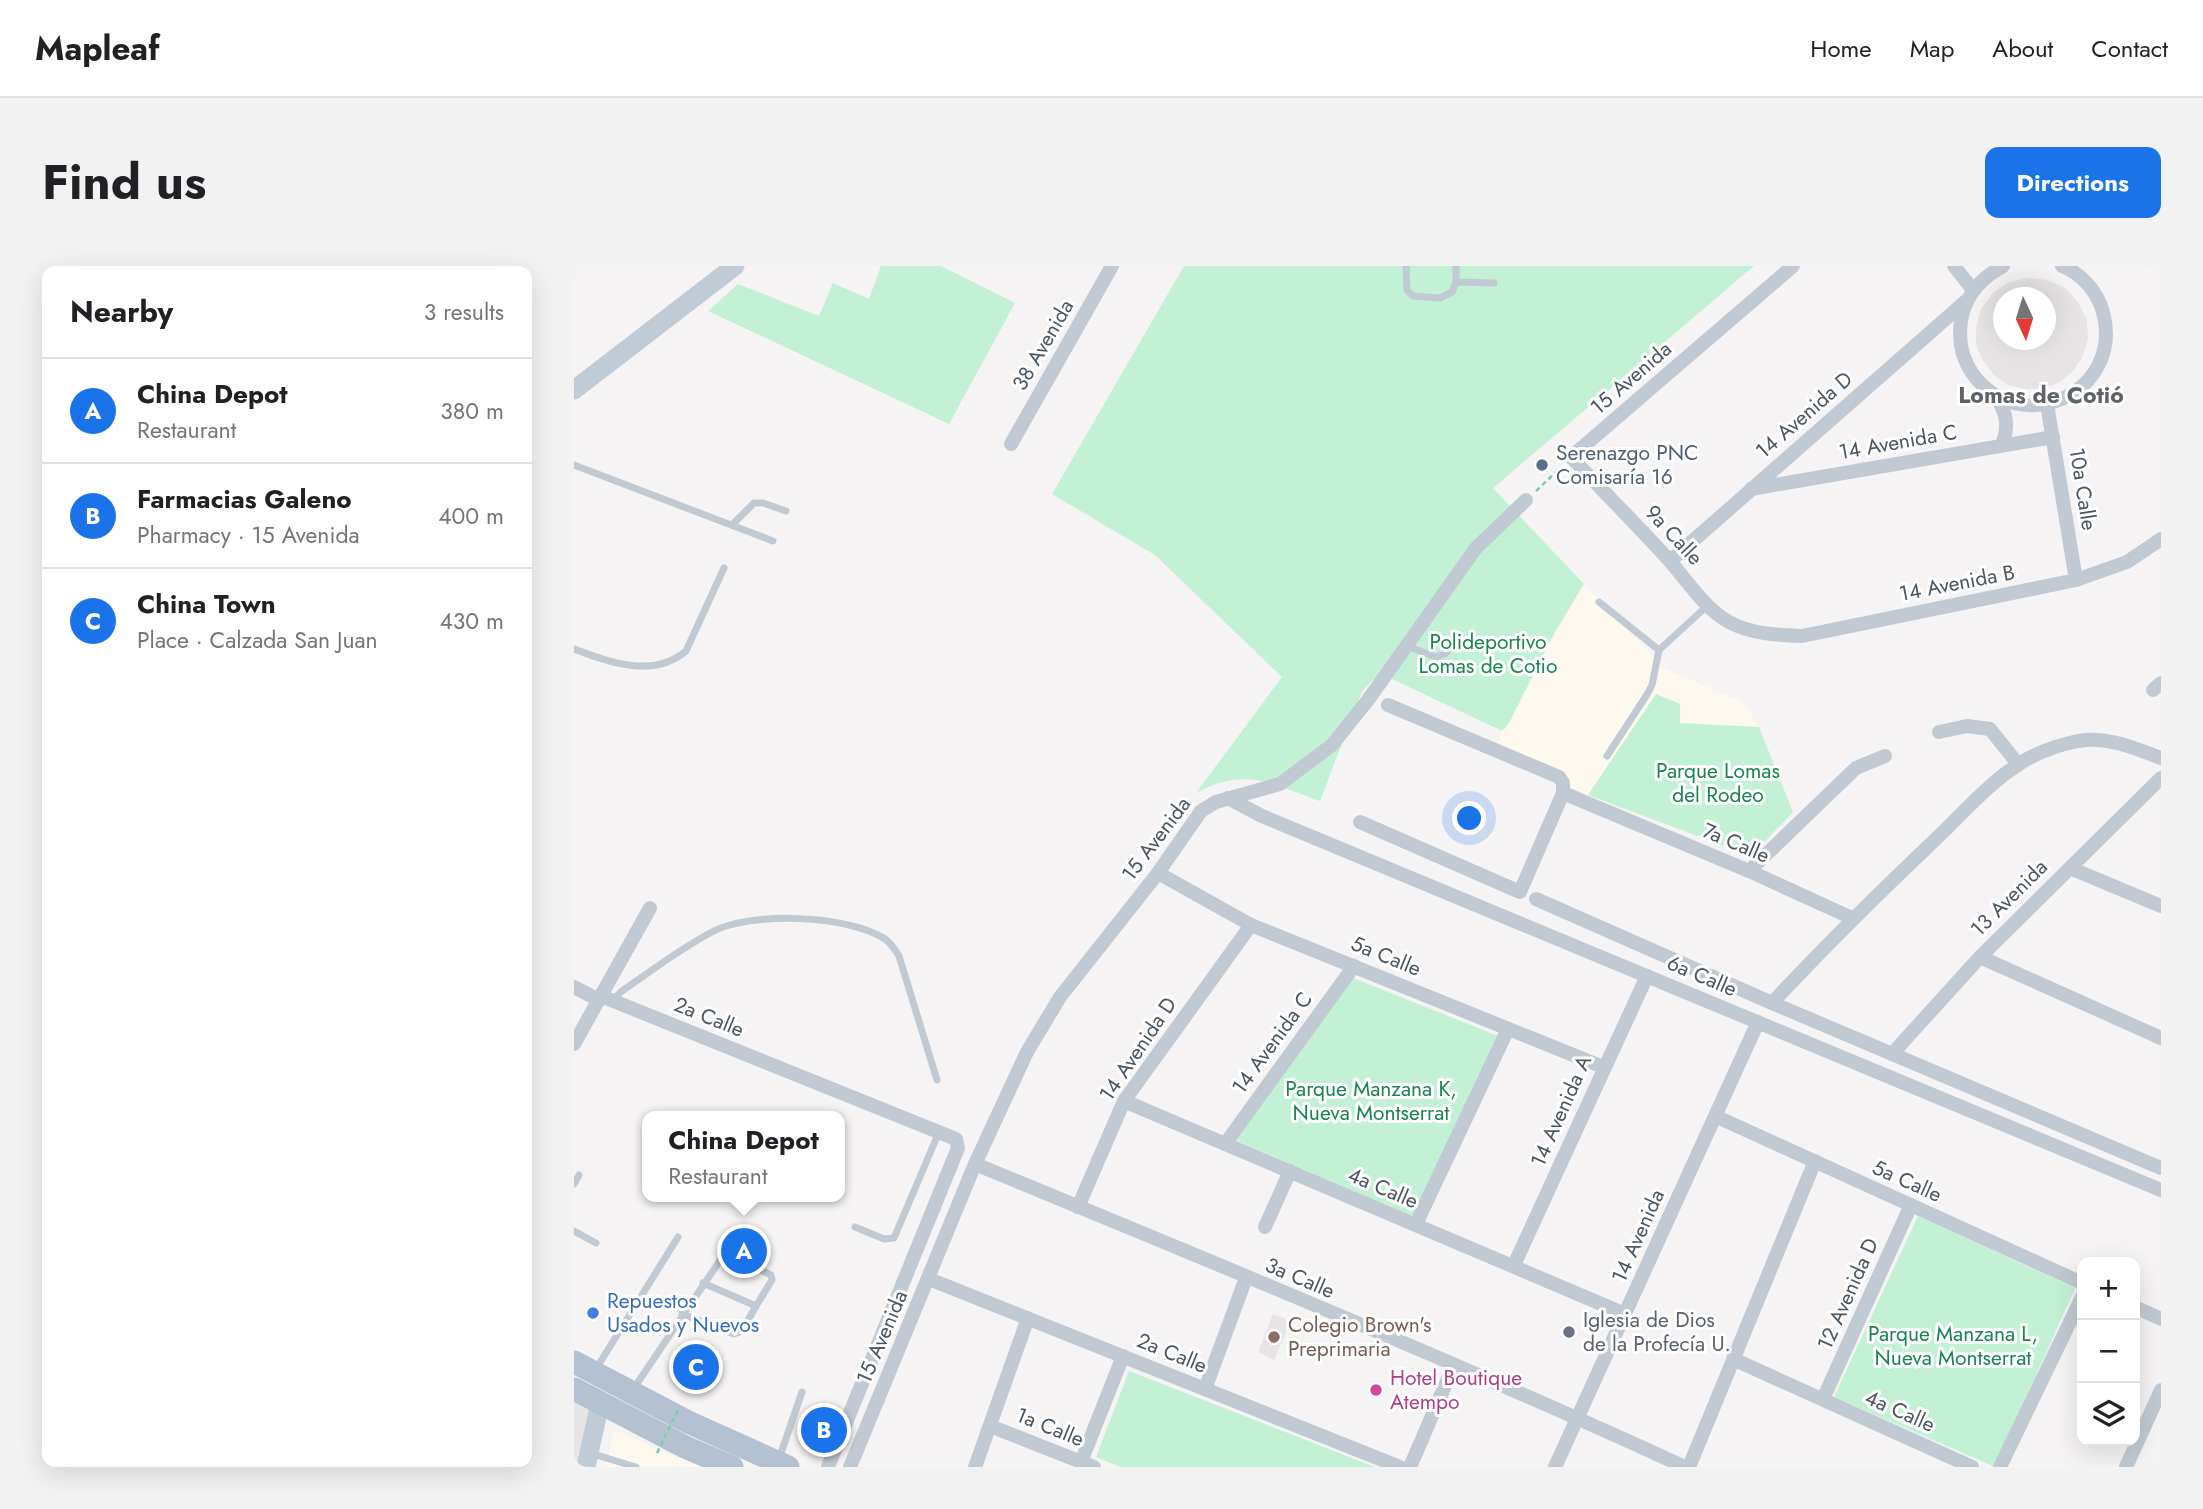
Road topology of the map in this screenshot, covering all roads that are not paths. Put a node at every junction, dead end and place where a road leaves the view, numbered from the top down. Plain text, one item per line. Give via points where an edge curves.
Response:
1 (736, 266) edge
2 (1112, 266) edge
3 (1406, 266) edge
4 (1456, 266) edge
5 (1793, 266) edge
6 (1954, 266) edge
7 (2003, 266) edge
8 (2062, 266) edge
9 (1456, 282) junction
10 (1494, 283) dead end
11 (1970, 295) junction
12 (574, 390) edge
13 (1997, 397) junction
14 (2047, 404) junction
15 (2053, 437) junction
16 (1011, 444) dead end
17 (2002, 445) junction
18 (1571, 457) joint
19 (574, 465) edge
20 (1751, 489) junction
21 (1526, 500) road end
22 (786, 511) dead end
23 (732, 525) junction
24 (2161, 539) edge
25 (773, 541) dead end
26 (1670, 561) junction
27 (724, 568) dead end
28 (2076, 580) junction
29 (1599, 603) dead end
30 (1708, 605) junction
31 (1753, 631) joint
32 (1461, 637) dead end
33 (1406, 645) junction
34 (574, 649) edge
35 (1659, 650) junction
36 (1388, 705) dead end
37 (1939, 732) dead end
38 (1607, 756) dead end
39 (1885, 756) dead end
40 (2161, 758) edge
41 (2018, 764) junction
42 (2161, 778) edge
43 (1563, 793) junction
44 (1228, 798) junction
45 (1360, 822) dead end
46 (2070, 868) junction
47 (1749, 871) junction
48 (1158, 873) junction
49 (1536, 899) dead end
50 (2161, 906) edge
51 (650, 908) dead end
52 (1852, 918) junction
53 (1251, 925) junction
54 (1980, 957) junction
55 (1354, 966) junction
56 (1647, 976) junction
57 (574, 987) edge
58 (604, 999) junction
59 (1772, 1003) junction
60 (1758, 1022) junction
61 (1508, 1029) junction
62 (2161, 1038) edge
63 (574, 1044) edge
64 (1892, 1054) junction
65 (1603, 1067) junction
66 (937, 1080) dead end
67 (1124, 1101) junction
68 (1715, 1116) junction
69 (939, 1132) junction
70 (1225, 1144) junction
71 (1815, 1161) junction
72 (975, 1164) junction
73 (2161, 1168) edge
74 (1290, 1171) junction
75 (579, 1175) dead end
76 (574, 1184) edge
77 (2161, 1190) edge
78 (1911, 1205) junction
79 (1078, 1207) junction
80 (1416, 1224) junction
81 (855, 1227) dead end
82 (1265, 1227) dead end
83 (574, 1231) edge
84 (678, 1237) dead end
85 (596, 1243) dead end
86 (1514, 1265) junction
87 (1246, 1278) junction
88 (929, 1279) junction
89 (2077, 1281) edge
90 (703, 1283) junction
91 (756, 1306) junction
92 (2077, 1307) edge
93 (2140, 1309) edge
94 (682, 1314) junction
95 (1625, 1314) junction
96 (1028, 1318) junction
97 (2161, 1319) edge
98 (1123, 1356) junction
99 (1733, 1359) junction
100 (1454, 1365) junction
101 (584, 1368) edge
102 (1205, 1389) junction
103 (574, 1390) edge
104 (2161, 1390) edge
105 (631, 1392) junction
106 (802, 1392) dead end
107 (1823, 1399) junction
108 (600, 1403) junction
109 (1578, 1418) junction
110 (990, 1426) junction
111 (588, 1460) edge
112 (699, 1460) edge
113 (1088, 1464) edge
114 (782, 1465) edge
115 (633, 1467) edge
116 (732, 1467) edge
117 (828, 1467) edge
118 (850, 1467) edge
119 (975, 1467) edge
120 (1400, 1467) edge
121 (1410, 1467) edge
122 (1555, 1467) edge
123 (1687, 1467) edge
124 (1972, 1467) edge
125 (2000, 1467) edge
126 (2126, 1467) edge

1 - 12 street
2 - 16 street, 38 Avenida
3 - 9 lane via 1407,290 1413,296 1440,298 1452,292
4 - 9 lane
5 - 18 street, 15 Avenida
6 - 11 street
7 - 11 street, 14 Avenida D
8 - 14 street via 2089,284 2100,303 2106,346 2086,384
9 - 10 lane
11 - 13 street via 1960,321 1960,344 1973,374
11 - 20 street, 14 Avenida D
13 - 14 street via 2022,405
13 - 17 street via 2007,414 2008,430
14 - 15 street, 10a Calle
15 - 17 street, 14 Avenida C
15 - 28 street, 10a Calle
17 - 20 street, 14 Avenida C
18 - 26 street, 9a Calle
19 - 23 lane
20 - 26 street, 14 Avenida D
21 - 33 street, 15 Avenida via 1476,548
22 - 23 lane via 754,503
23 - 25 lane
24 - 28 street, 14 Avenida B via 2127,562
26 - 30 street, 9a Calle
27 - 34 lane via 686,651 677,658 644,667
28 - 31 street, 14 Avenida B via 1802,636
29 - 35 lane
30 - 31 street, 9a Calle via 1728,621
30 - 35 lane
32 - 33 lane via 1436,657
33 - 44 street, 15 Avenida via 1332,745 1280,784
35 - 38 lane via 1648,693
36 - 43 street via 1559,778
37 - 41 street via 1967,726 1990,729
39 - 47 street via 1856,768
40 - 41 street via 2119,743 2093,740 2070,743
41 - 52 street
42 - 46 street, 13 Avenida
43 - 45 street via 1520,892
43 - 47 street, 7a Calle
44 - 48 street, 15 Avenida via 1200,811
44 - 56 street, 6a Calle
46 - 50 street
46 - 54 street, 13 Avenida
47 - 52 street, 7a Calle
48 - 53 street, 5a Calle
48 - 72 street, 15 Avenida via 1060,997 1027,1052
49 - 59 street, 6a Calle
51 - 58 street
52 - 59 street
53 - 55 street, 5a Calle
53 - 67 street, 14 Avenida D
54 - 62 street
54 - 64 street, 13 Avenida
55 - 61 street, 5a Calle
55 - 70 street, 14 Avenida C
56 - 60 street, 6a Calle
56 - 65 street, 14 Avenida A
57 - 58 street, 2a Calle
58 - 63 street
58 - 66 lane via 723,928 779,918 862,929 886,940 899,956
58 - 69 street, 2a Calle
59 - 64 street, 6a Calle
60 - 68 street, 14 Avenida
60 - 77 street, 6a Calle
61 - 65 street, 5a Calle
61 - 80 street
64 - 73 street, 6a Calle
65 - 86 street, 14 Avenida A
67 - 70 street, 4a Calle
67 - 79 street, 14 Avenida D
68 - 71 street, 5a Calle
68 - 95 street, 14 Avenida
69 - 81 lane via 894,1238 884,1239
69 - 117 street, 2a Calle via 957,1139 958,1148
70 - 74 street, 4a Calle
71 - 78 street, 5a Calle
71 - 99 street
72 - 79 street, 3a Calle
72 - 88 street, 15 Avenida
74 - 80 street, 4a Calle
74 - 82 street
75 - 76 lane
78 - 89 street, 5a Calle
78 - 107 street, 12 Avenida D
79 - 87 street, 3a Calle
80 - 86 street, 4a Calle
83 - 85 lane
84 - 101 lane via 603,1355
86 - 95 street, 4a Calle
87 - 100 street, 3a Calle
87 - 102 street
88 - 96 street, 2a Calle
88 - 118 street, 15 Avenida
90 - 91 lane
90 - 91 lane via 729,1254 771,1275
90 - 94 lane
91 - 94 lane via 738,1334
92 - 125 street
93 - 97 street
94 - 105 lane
95 - 109 street, 14 Avenida
96 - 98 street, 2a Calle
96 - 110 street
98 - 102 street, 2a Calle
98 - 113 street
99 - 107 street, 4a Calle
99 - 123 street
100 - 109 street, 3a Calle
100 - 121 street
101 - 105 main road
102 - 120 street, 2a Calle
103 - 108 main road
104 - 126 street
105 - 114 main road
106 - 114 lane
107 - 124 street, 4a Calle
108 - 111 street
108 - 112 main road
109 - 122 street, 14 Avenida
109 - 123 street, 3a Calle
110 - 113 street, 1a Calle
110 - 119 street
111 - 115 lane
112 - 116 main road

